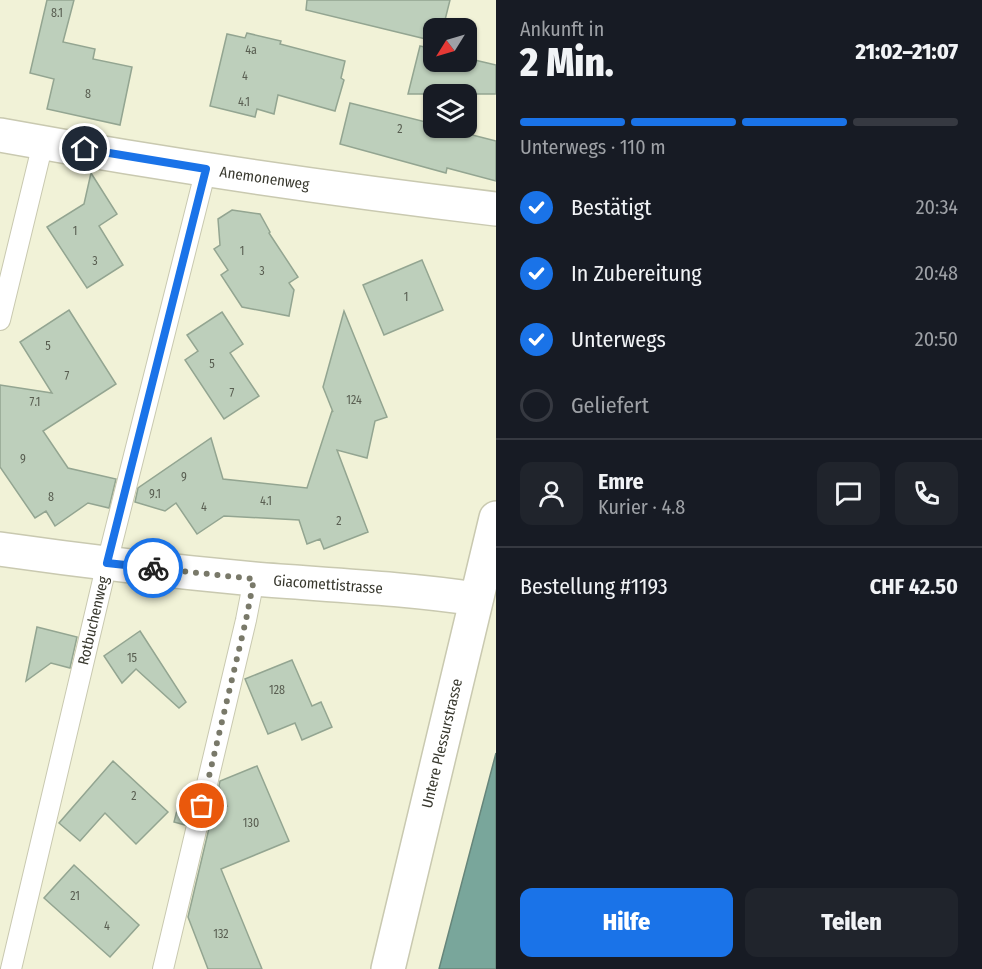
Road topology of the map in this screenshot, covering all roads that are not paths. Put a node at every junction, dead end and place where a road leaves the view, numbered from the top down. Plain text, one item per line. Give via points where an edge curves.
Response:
1 (0, 135) edge
2 (43, 143) junction
3 (206, 169) junction
4 (496, 209) edge
5 (0, 320) edge
6 (496, 518) edge
7 (0, 549) edge
8 (107, 563) junction
9 (254, 579) junction
10 (476, 599) junction
11 (11, 969) edge
12 (163, 969) edge
13 (388, 969) edge

1 - 2 street, Anemonenweg
2 - 3 street, Anemonenweg
2 - 5 lane
3 - 4 street, Anemonenweg
3 - 8 lane, Rotbuchenweg
6 - 10 street, Untere Plessurstrasse
7 - 8 street, Giacomettistrasse
8 - 9 street, Giacomettistrasse
8 - 11 lane, Rotbuchenweg
9 - 10 street, Giacomettistrasse
9 - 12 lane
10 - 13 street, Untere Plessurstrasse

